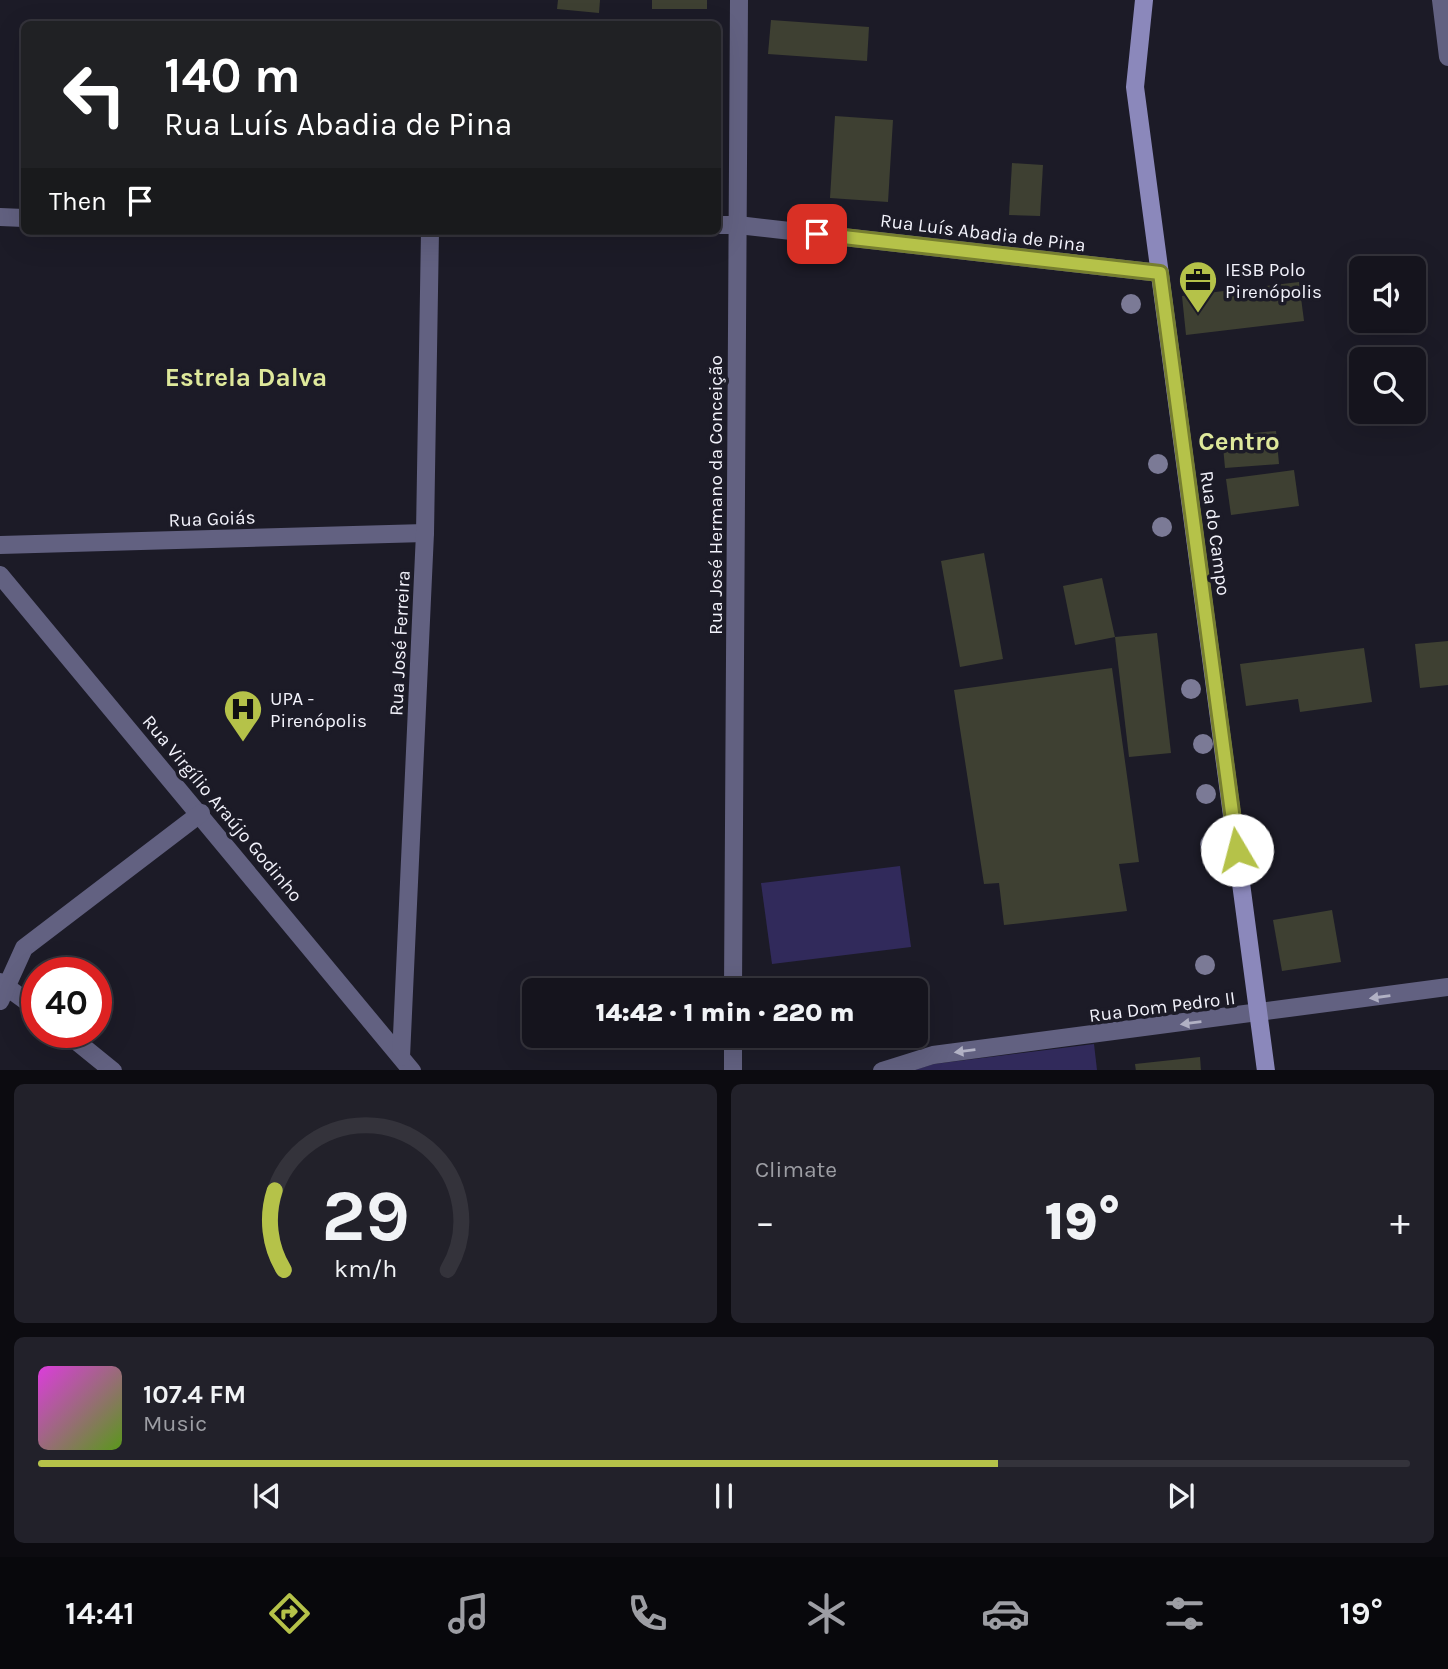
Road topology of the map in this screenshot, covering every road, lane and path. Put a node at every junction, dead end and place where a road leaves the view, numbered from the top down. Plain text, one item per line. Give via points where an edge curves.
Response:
1 (739, 0) edge
2 (1144, 0) edge
3 (1441, 0) edge
4 (1446, 28) edge
5 (1448, 57) edge
6 (0, 217) edge
7 (21, 218) edge
8 (721, 225) edge
9 (738, 225) junction
10 (430, 235) edge
11 (1160, 273) junction
12 (425, 533) junction
13 (0, 545) edge
14 (0, 575) edge
15 (201, 813) junction
16 (733, 978) edge
17 (1448, 987) edge
18 (2, 989) edge
19 (21, 1000) edge
20 (1258, 1014) junction
21 (85, 1048) edge
22 (733, 1048) edge
23 (407, 1064) edge
24 (113, 1070) edge
25 (733, 1070) edge
26 (882, 1070) edge
27 (1266, 1070) edge

1 - 9 street, Rua José Hermano da Conceição
2 - 11 street, Rua do Campo via 1135,87
3 - 4 street
4 - 5 street
6 - 7 street
8 - 9 street, Rua Luís Abadia de Pina
9 - 11 street, Rua Luís Abadia de Pina
9 - 16 street, Rua José Hermano da Conceição
10 - 12 street, Rua José Ferreira
11 - 20 street, Rua do Campo
12 - 13 street, Rua Goiás
12 - 23 street, Rua José Ferreira
14 - 15 street, Rua Virgílio Araújo Godinho
15 - 18 street via 24,948
15 - 23 street, Rua Virgílio Araújo Godinho
17 -> 20 street, Rua Dom Pedro II
18 - 19 street
20 -> 26 street, Rua Dom Pedro II via 933,1055
20 - 27 street, Rua do Campo
21 - 24 street
22 - 25 street

